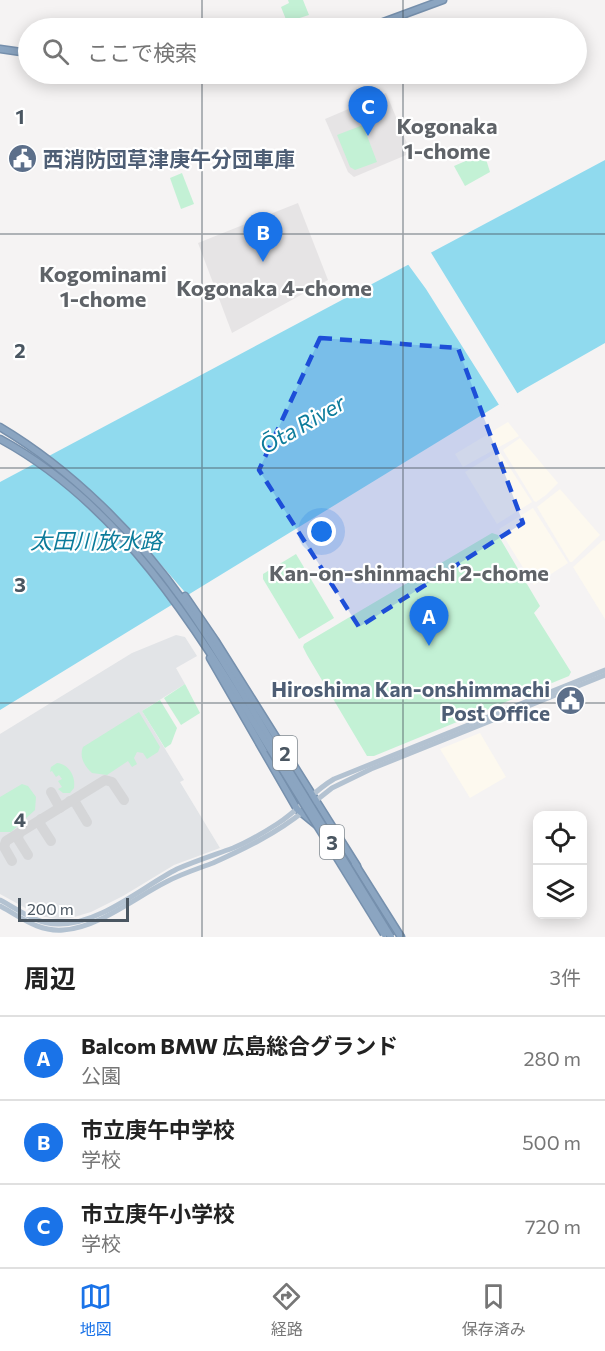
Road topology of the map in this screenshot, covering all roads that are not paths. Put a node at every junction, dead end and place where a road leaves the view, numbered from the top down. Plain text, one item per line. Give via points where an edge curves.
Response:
1 (443, 0) edge
2 (394, 18) edge
3 (0, 49) edge
4 (18, 52) edge
5 (0, 427) edge
6 (0, 439) edge
7 (183, 602) junction
8 (206, 646) junction
9 (605, 670) edge
10 (605, 675) edge
11 (272, 748) junction
12 (313, 798) junction
13 (299, 811) junction
14 (357, 866) junction
15 (0, 900) edge
16 (0, 906) edge
17 (386, 937) edge
18 (391, 937) edge
19 (401, 937) edge

1 - 2 highway
3 - 4 highway
5 - 7 highway, 3 via 98,503 155,564
6 - 7 highway, 3 via 71,490
7 - 8 highway, 3
7 - 11 highway, 3 via 212,643
7 - 12 highway, 2 via 207,627
8 - 11 highway, 3
8 - 13 highway, 2
9 - 12 main road via 334,779
10 - 12 main road via 371,769
11 - 17 highway, 3, bridge
11 - 18 highway, 3, bridge
12 - 13 main road
12 - 14 highway, 2
13 - 14 highway, 2 via 330,834
13 - 15 main road via 248,841 175,871 82,921 46,923
13 - 16 main road via 282,827 216,862 171,879 79,927 45,929
14 - 19 highway, 2

